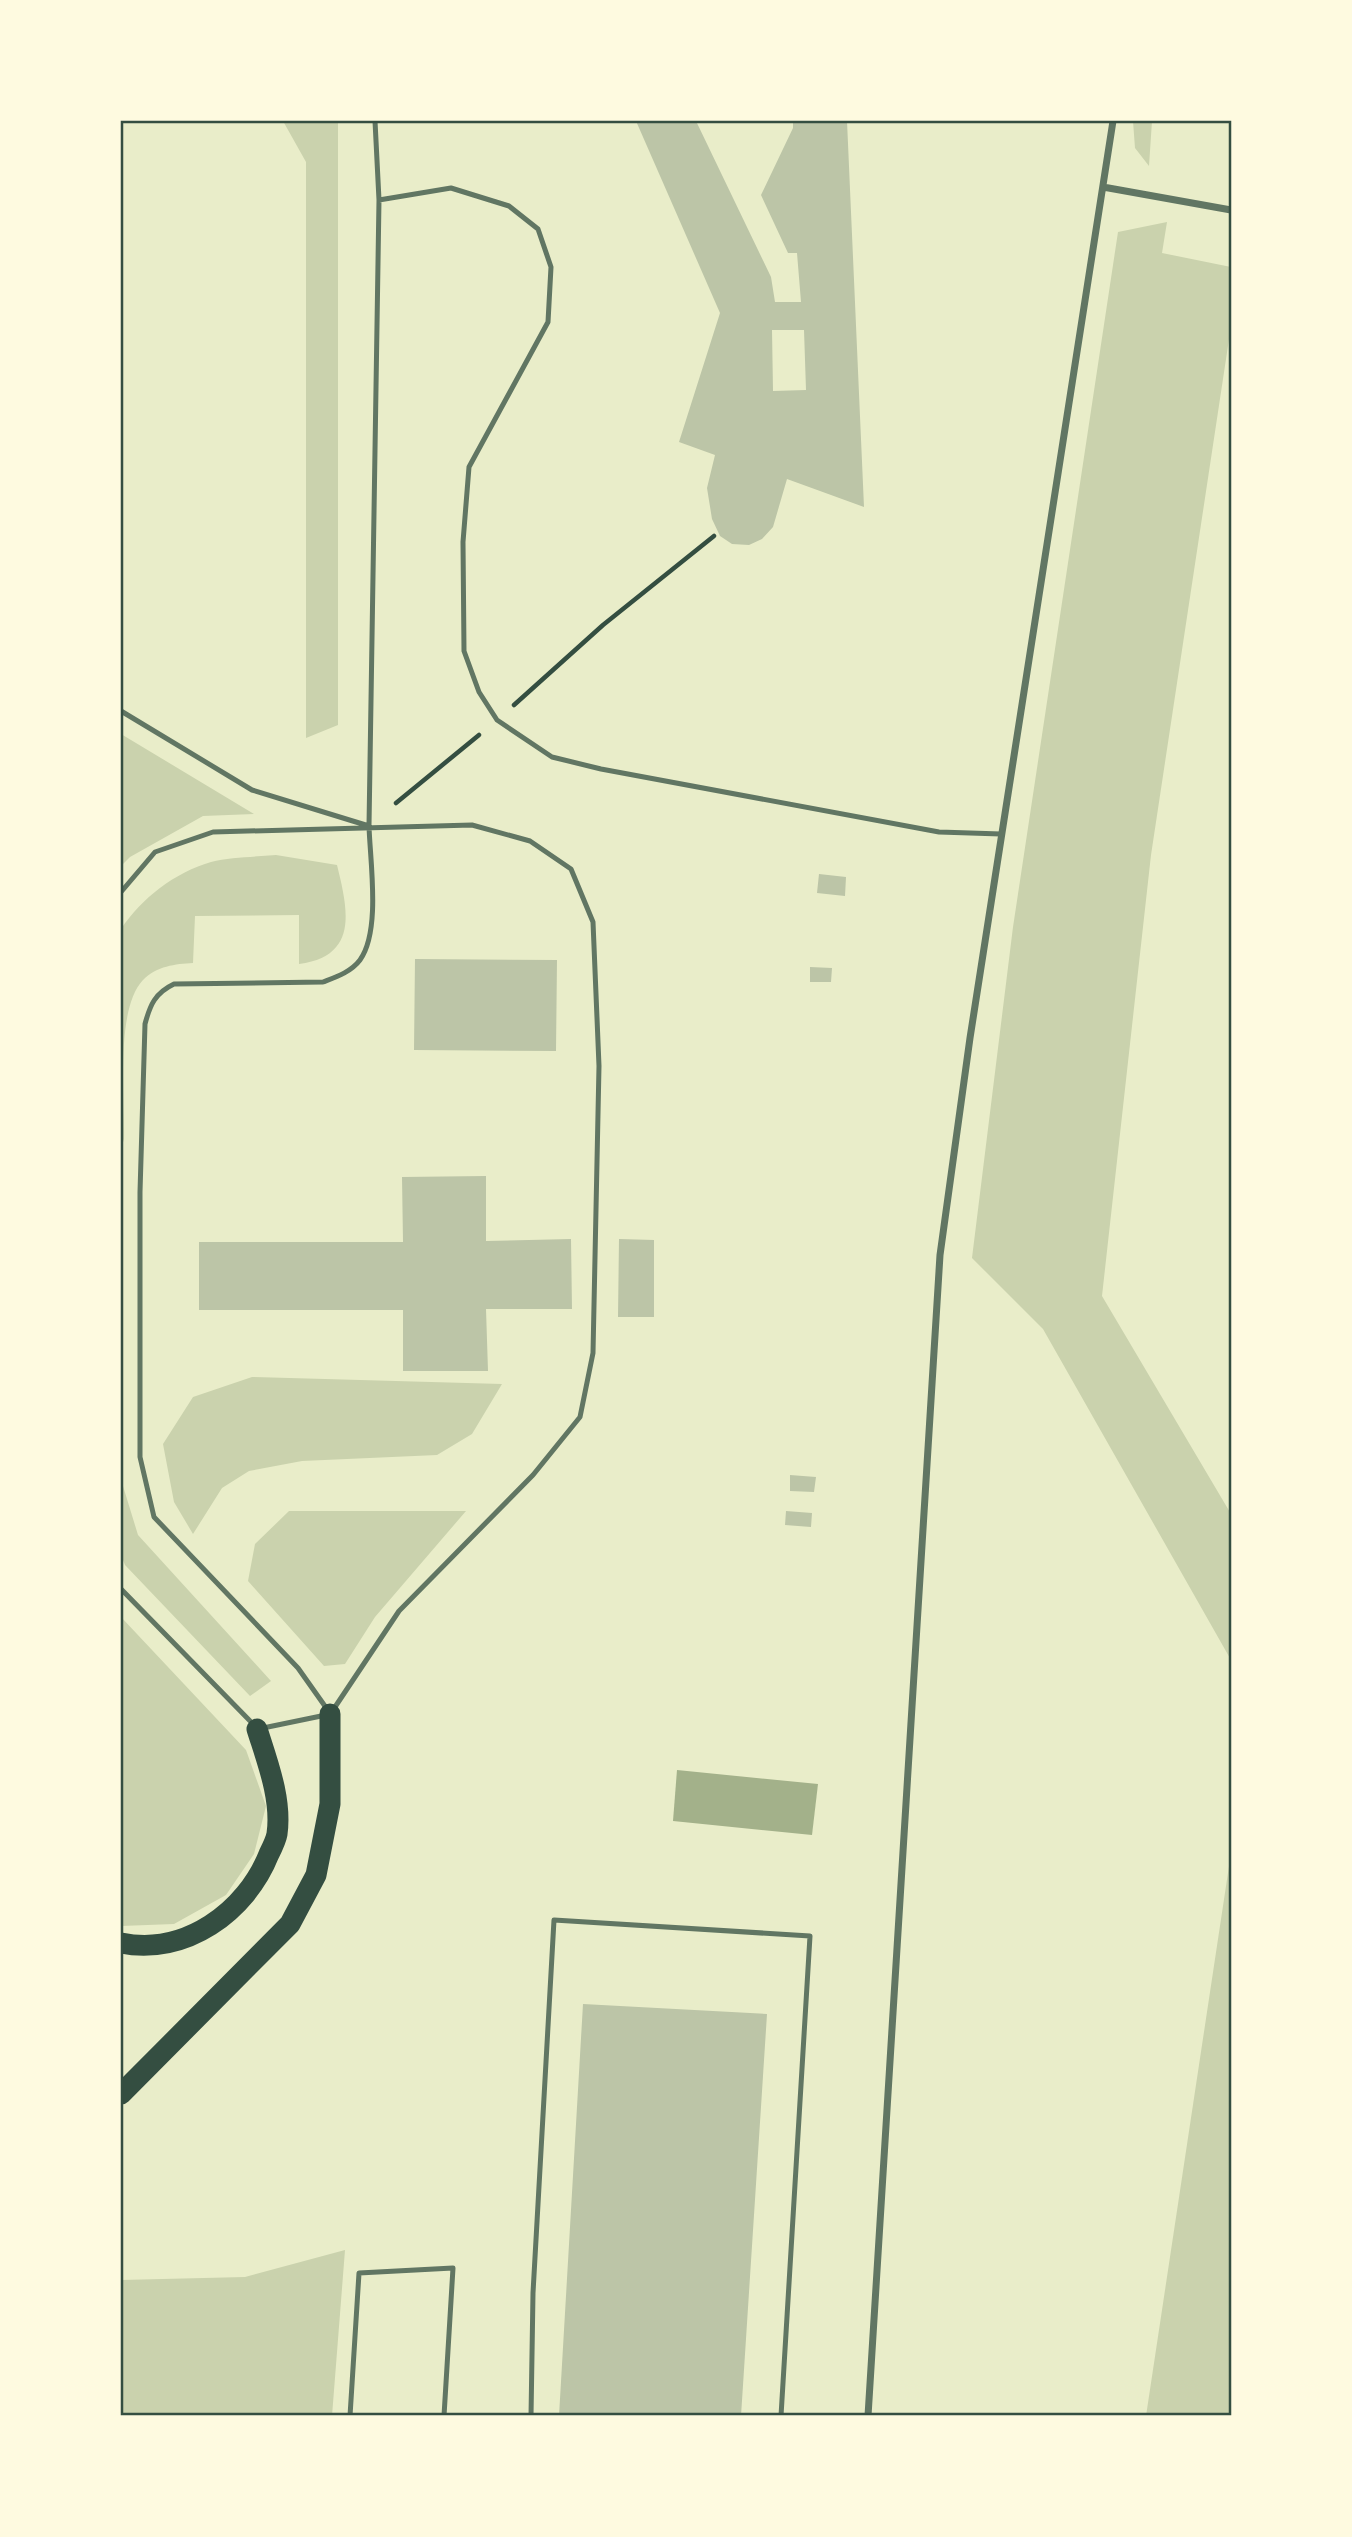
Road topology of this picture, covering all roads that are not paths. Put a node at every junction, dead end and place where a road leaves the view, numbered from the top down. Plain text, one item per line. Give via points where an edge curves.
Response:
1 (375, 121) edge
2 (1113, 121) edge
3 (1103, 187) junction
4 (379, 200) junction
5 (1231, 210) edge
6 (121, 711) edge
7 (369, 826) junction
8 (1001, 834) junction
9 (121, 892) edge
10 (121, 1589) edge
11 (330, 1714) junction
12 (257, 1729) junction
13 (121, 1942) edge
14 (121, 2094) edge
15 (350, 2416) edge
16 (444, 2416) edge
17 (531, 2416) edge
18 (780, 2416) edge
19 (868, 2416) edge

1 - 4 lane
2 - 3 street
3 - 5 street
3 - 8 street
4 - 7 lane
4 - 8 lane via 451,188 509,206 538,229 551,267 548,322 469,467 463,542 464,651 479,692 497,720 552,757 601,769 939,832
6 - 7 lane via 253,790
7 - 9 lane via 213,832 155,852
7 - 11 lane via 372,923 361,960 343,975 323,982 174,984 151,1003 145,1024 139,1192 140,1457 154,1517 298,1668
7 - 11 lane via 472,825 530,841 571,869 593,922 599,1066 593,1353 580,1417 533,1475 399,1611
8 - 19 street via 940,1255
10 - 12 lane
11 - 12 lane
11 - 14 highway via 327,1816 316,1875 290,1924
12 - 13 highway via 274,1782 277,1834 260,1878 227,1916 190,1937 135,1945
15 - 16 lane via 359,2273 453,2268
17 - 18 lane via 533,2293 554,1920 810,1936

